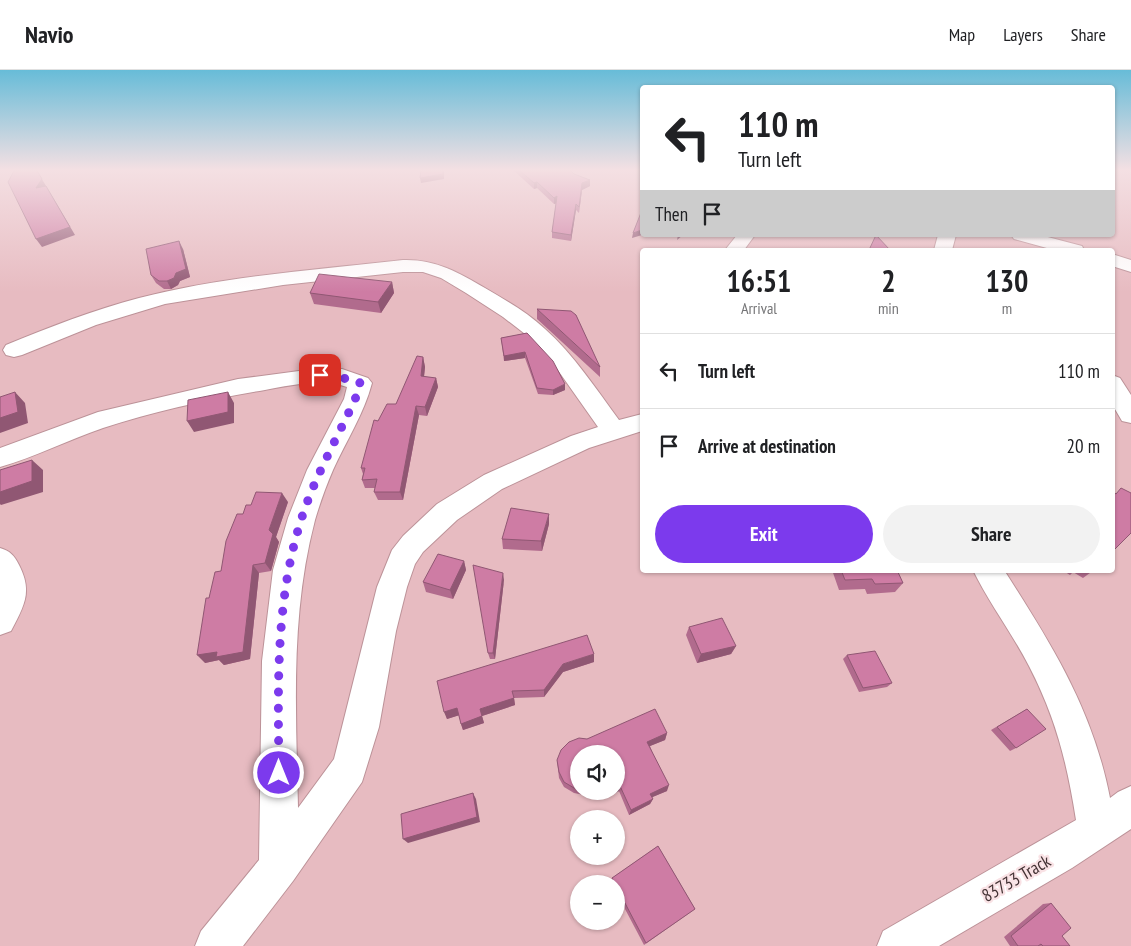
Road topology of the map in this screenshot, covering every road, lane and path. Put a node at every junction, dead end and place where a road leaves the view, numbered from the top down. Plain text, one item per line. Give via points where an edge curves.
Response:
1 (744, 237) edge
2 (1030, 237) edge
3 (1073, 246) edge
4 (736, 248) edge
5 (1115, 261) edge
6 (1131, 266) edge
7 (14, 350) dead end
8 (1115, 388) edge
9 (1131, 415) edge
10 (628, 426) edge
11 (0, 458) edge
12 (0, 560) edge
13 (990, 573) edge
14 (0, 621) edge
15 (1131, 805) edge
16 (1097, 829) junction
17 (279, 867) junction
18 (216, 946) edge
19 (898, 946) edge

1 - 4 street
2 - 3 street
5 - 6 street
7 - 10 street via 70,326 164,298 253,283 426,265 441,270 508,311 543,339 571,372
8 - 9 street
10 - 17 street via 534,462 469,496 413,544 402,559 392,587 349,769
11 - 17 street via 108,418 245,386 320,375 347,377 360,383 356,399 320,470 302,518 288,570 278,661
12 - 14 street via 14,587
13 - 16 street via 1041,656 1073,725 1085,764
15 - 16 street, 83733 Track
16 - 19 street, 83733 Track
17 - 18 street

